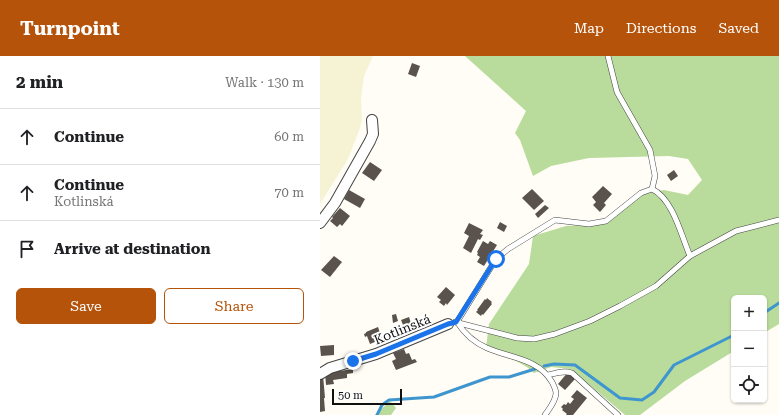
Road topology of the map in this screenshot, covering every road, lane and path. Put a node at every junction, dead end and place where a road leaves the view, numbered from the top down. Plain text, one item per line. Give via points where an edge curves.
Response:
1 (608, 56) edge
2 (372, 120) dead end
3 (652, 189) junction
4 (779, 220) edge
5 (320, 223) edge
6 (690, 256) junction
7 (452, 323) junction
8 (320, 374) edge
9 (548, 375) junction
10 (545, 415) edge
11 (618, 415) edge

1 - 3 lane via 617,92 650,150 655,176
2 - 5 street via 373,134 370,141 336,203
3 - 6 lane via 659,192 670,205
3 - 7 lane via 641,193 606,221 589,224 555,220 508,249 496,259
4 - 6 lane via 736,231
6 - 7 lane via 656,286 590,321 555,334 534,339 517,338
7 - 8 street, Kotlinská
7 - 9 lane via 486,348 527,361
9 - 10 lane via 556,393
9 - 11 lane via 568,371 572,373

